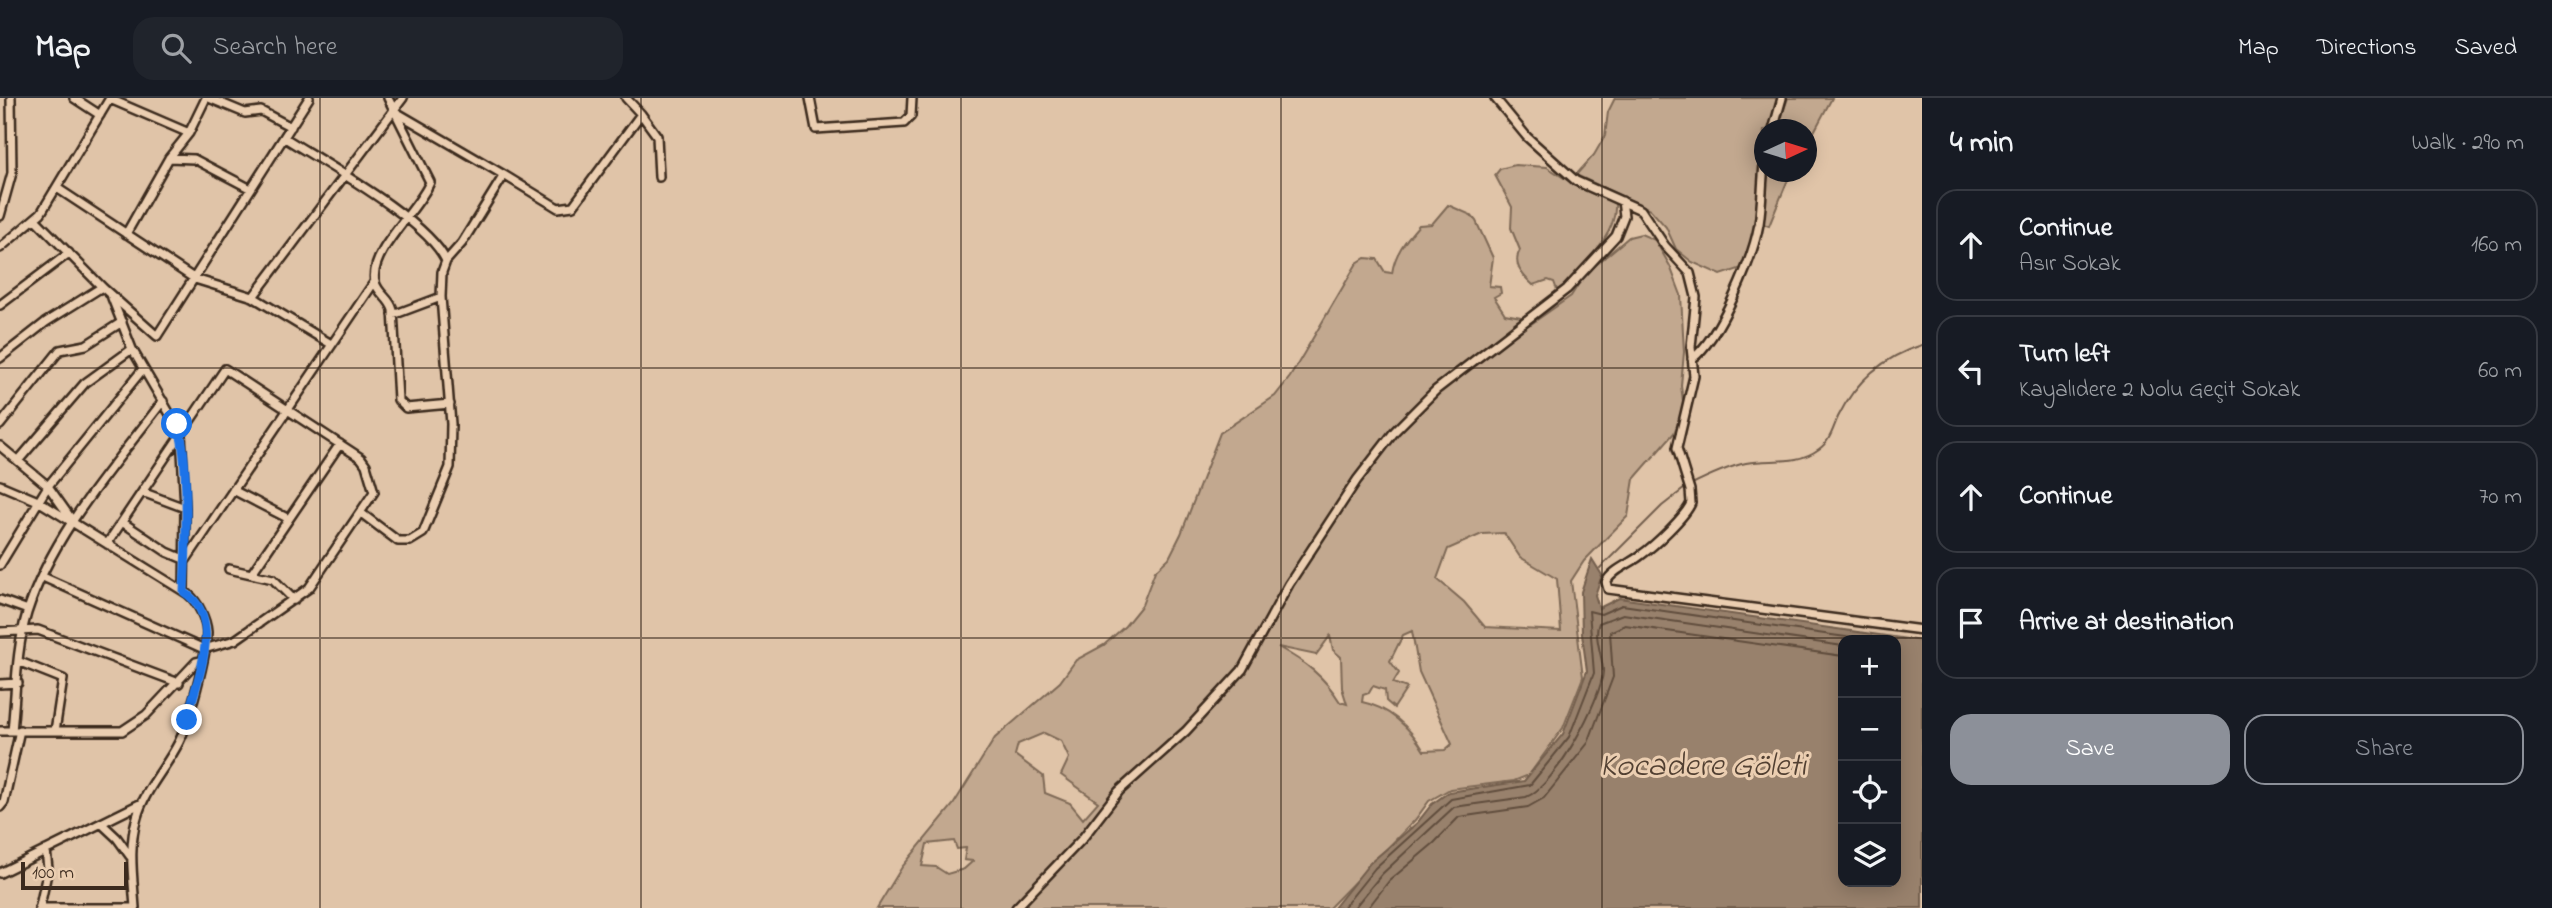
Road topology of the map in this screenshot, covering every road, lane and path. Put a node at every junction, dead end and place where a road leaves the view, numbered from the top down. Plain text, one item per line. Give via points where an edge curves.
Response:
1 (11, 98) edge
2 (207, 98) edge
3 (309, 98) edge
4 (388, 98) edge
5 (394, 98) edge
6 (402, 98) edge
7 (626, 98) edge
8 (810, 98) edge
9 (912, 98) edge
10 (1495, 98) edge
11 (1782, 98) edge
12 (75, 99) edge
13 (110, 99) edge
14 (393, 111) junction
15 (641, 114) junction
16 (100, 115) junction
17 (1776, 119) edge
18 (0, 120) edge
19 (10, 120) junction
20 (291, 127) junction
21 (189, 133) junction
22 (285, 138) junction
23 (169, 158) junction
24 (504, 175) junction
25 (344, 176) junction
26 (659, 177) dead end
27 (1763, 182) edge
28 (0, 184) edge
29 (57, 188) junction
30 (249, 188) junction
31 (8, 195) junction
32 (1622, 201) junction
33 (0, 216) edge
34 (406, 219) junction
35 (36, 220) junction
36 (125, 234) junction
37 (1, 245) edge
38 (69, 253) junction
39 (446, 261) junction
40 (195, 279) junction
41 (375, 281) junction
42 (102, 287) junction
43 (379, 290) junction
44 (366, 293) junction
45 (253, 297) junction
46 (441, 297) junction
47 (0, 305) edge
48 (393, 315) junction
49 (122, 322) junction
50 (331, 344) junction
51 (132, 349) junction
52 (3, 350) edge
53 (0, 358) edge
54 (1692, 359) junction
55 (143, 369) junction
56 (163, 401) junction
57 (450, 404) junction
58 (288, 409) junction
59 (0, 425) edge
60 (181, 436) junction
61 (340, 444) junction
62 (0, 446) edge
63 (18, 461) junction
64 (0, 485) edge
65 (48, 486) junction
66 (233, 490) junction
67 (142, 492) junction
68 (38, 501) junction
69 (185, 508) junction
70 (361, 513) junction
71 (289, 519) junction
72 (71, 520) junction
73 (122, 522) junction
74 (107, 544) junction
75 (186, 560) junction
76 (0, 564) edge
77 (229, 569) dead end
78 (252, 573) junction
79 (43, 577) junction
80 (184, 592) junction
81 (0, 600) edge
82 (294, 600) junction
83 (28, 610) junction
84 (24, 629) junction
85 (1922, 630) edge
86 (0, 632) edge
87 (204, 649) junction
88 (201, 661) junction
89 (20, 662) junction
90 (18, 683) junction
91 (179, 683) junction
92 (0, 684) edge
93 (16, 730) junction
94 (0, 731) edge
95 (55, 731) junction
96 (142, 803) junction
97 (0, 807) edge
98 (101, 823) junction
99 (46, 850) junction
100 (132, 861) junction
101 (0, 873) edge
102 (40, 907) edge
103 (75, 907) edge
104 (135, 908) edge
105 (1016, 908) edge

1 - 19 street
2 - 20 street via 245,113 261,111
2 - 21 street
3 - 20 street
4 - 14 street
5 - 6 street
6 - 14 street
7 - 15 street
8 - 9 street via 816,130 904,123 911,116
10 - 32 street via 1552,163 1594,191
11 - 17 street
12 - 16 street
13 - 16 street
13 - 21 street
14 - 24 street
14 - 25 street
14 - 34 street via 430,182
15 - 24 street via 568,209 558,208
15 - 26 street via 657,136
16 - 29 street
18 - 19 street
19 - 31 street via 13,168
20 - 22 street
21 - 23 street
22 - 25 street
22 - 30 street
23 - 30 street via 194,159
23 - 36 street
24 - 39 street
25 - 34 street
25 - 45 street
27 - 54 street via 1759,225 1748,261 1714,334
28 - 31 street
29 - 35 street
29 - 36 street
30 - 40 street
31 - 33 street
32 - 54 street via 1645,215 1692,277 1697,304
32 - 105 street via 1625,216 1616,236 1567,289 1436,390 1395,431 1289,584 1242,670 1186,731 1119,791 1082,839
34 - 39 street via 438,245
34 - 41 street via 379,258
35 - 37 street
35 - 38 street
36 - 40 street
38 - 42 street
38 - 47 street
39 - 46 street
40 - 42 street via 157,336
40 - 45 street
41 - 43 street
41 - 44 street
42 - 49 street
42 - 52 street
43 - 44 street
43 - 48 street via 391,302
44 - 50 street
45 - 50 street
46 - 48 street
46 - 57 street
48 - 57 street via 399,404 406,408
49 - 51 street
49 - 59 street via 86,345 59,351
50 - 58 street
51 - 55 street
51 - 63 street via 85,383
52 - 53 street
54 - 85 street via 1689,404 1677,440 1691,503 1643,554 1610,576 1608,589
55 - 56 street
55 - 65 street
56 - 60 street
56 - 72 street
57 - 70 street via 450,467 423,533 399,542
58 - 60 street via 225,369
58 - 61 street
58 - 66 street
60 - 67 street
60 - 69 street
61 - 70 street via 366,463 374,486
61 - 71 street
62 - 63 street
63 - 65 street
64 - 68 street
65 - 68 street
65 - 72 street
66 - 71 street
66 - 75 street
67 - 69 street
67 - 73 street
68 - 72 street
68 - 76 street
69 - 75 street
70 - 82 street via 321,574
71 - 78 street
72 - 74 street
72 - 79 street
73 - 74 street
73 - 75 street
74 - 80 street
75 - 80 street
77 - 78 street
78 - 82 street via 278,582
79 - 83 street
79 - 87 street
80 - 87 street via 196,602 206,626
81 - 83 street
82 - 87 street via 234,640
83 - 84 street
84 - 86 street
84 - 89 street
84 - 91 street via 38,630
87 - 88 street
88 - 91 street
88 - 96 street via 180,741
89 - 90 street
89 - 95 street via 63,679
90 - 92 street
90 - 93 street
91 - 95 street via 125,730
93 - 94 street
93 - 95 street
93 - 97 street
96 - 98 street
96 - 100 street
98 - 99 street
98 - 100 street
99 - 101 street
99 - 102 street via 48,869
100 - 104 street
102 - 103 street
103 - 104 street

